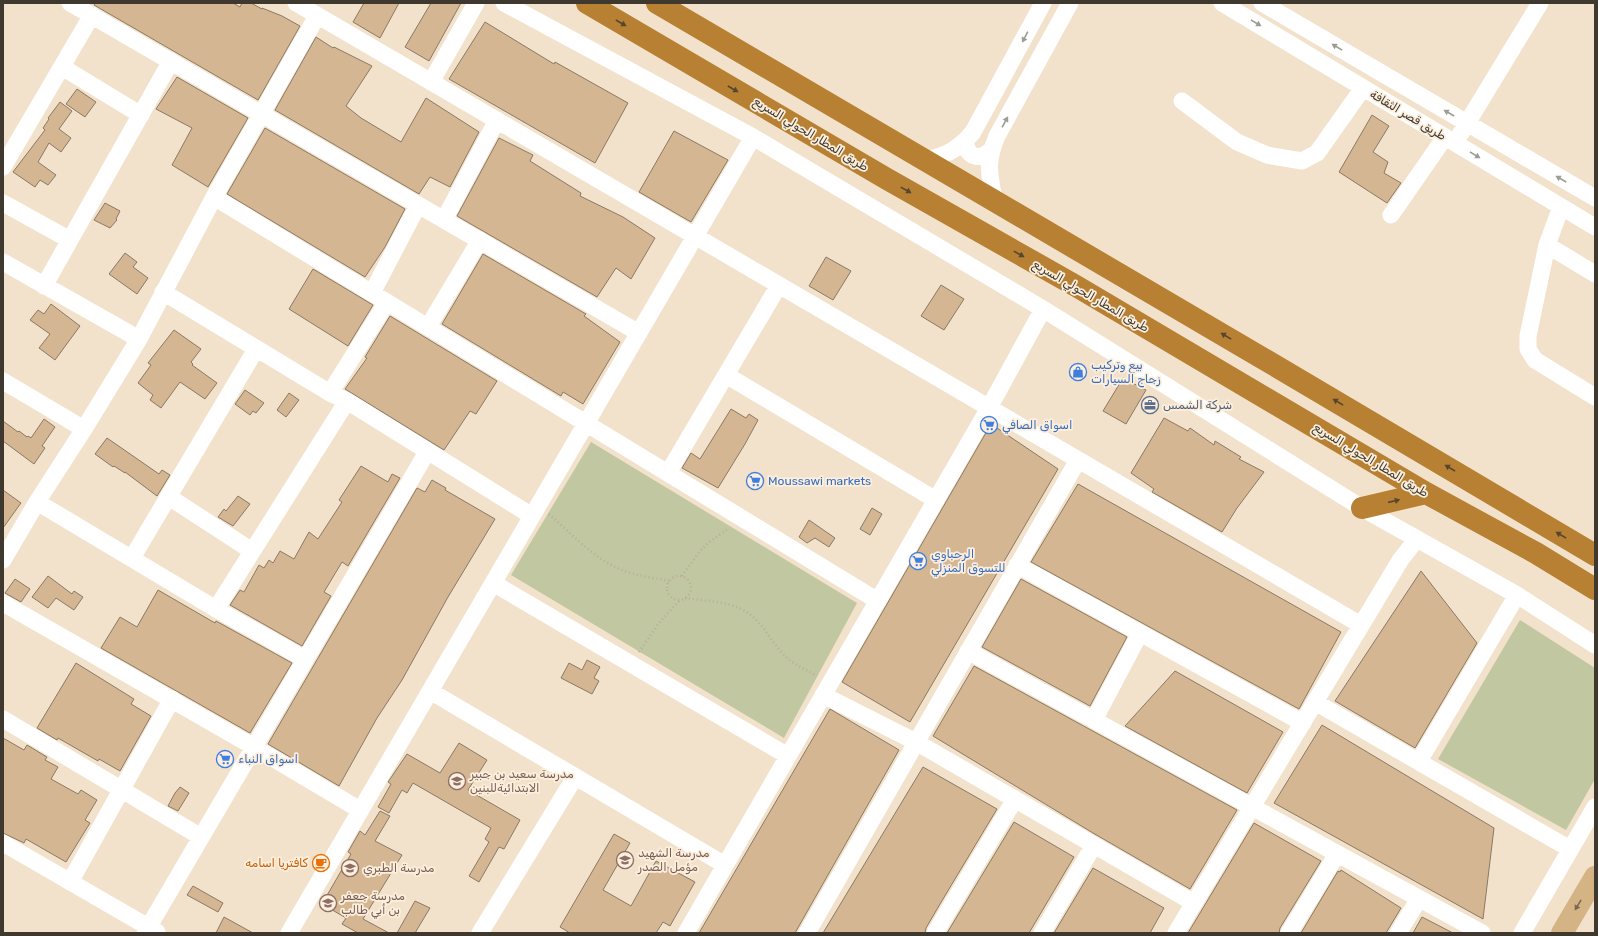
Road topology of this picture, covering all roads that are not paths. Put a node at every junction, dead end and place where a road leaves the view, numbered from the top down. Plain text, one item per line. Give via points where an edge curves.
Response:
1 (70, 3) edge
2 (296, 3) edge
3 (476, 3) edge
4 (504, 3) edge
5 (587, 3) edge
6 (657, 3) edge
7 (1043, 3) edge
8 (1070, 3) edge
9 (1222, 3) edge
10 (1262, 3) edge
11 (1540, 3) edge
12 (92, 15) junction
13 (317, 16) junction
14 (171, 61) junction
15 (62, 67) junction
16 (431, 82) junction
17 (1363, 88) junction
18 (1182, 101) dead end
19 (842, 111) junction
20 (262, 114) junction
21 (140, 115) junction
22 (497, 120) junction
23 (1467, 124) junction
24 (753, 137) junction
25 (818, 138) junction
26 (1450, 140) junction
27 (965, 142) junction
28 (906, 149) junction
29 (990, 151) junction
30 (926, 160) junction
31 (3, 167) edge
32 (887, 179) junction
33 (214, 197) junction
34 (1595, 198) edge
35 (994, 199) junction
36 (3, 203) edge
37 (418, 205) junction
38 (1561, 207) junction
39 (1391, 215) dead end
40 (444, 220) junction
41 (1595, 227) edge
42 (695, 236) junction
43 (70, 240) junction
44 (480, 240) junction
45 (1547, 245) junction
46 (3, 262) edge
47 (1595, 274) edge
48 (780, 285) junction
49 (44, 286) junction
50 (163, 292) junction
51 (372, 293) junction
52 (387, 302) junction
53 (1042, 309) junction
54 (428, 327) junction
55 (639, 333) junction
56 (139, 339) junction
57 (256, 349) junction
58 (726, 375) junction
59 (3, 381) edge
60 (330, 393) junction
61 (1595, 397) edge
62 (346, 401) junction
63 (989, 408) junction
64 (586, 423) junction
65 (84, 429) junction
66 (427, 452) junction
67 (1078, 460) junction
68 (668, 473) junction
69 (1426, 493) junction
70 (168, 497) junction
71 (936, 500) junction
72 (37, 502) junction
73 (1362, 508) junction
74 (535, 510) junction
75 (1417, 539) junction
76 (252, 552) junction
77 (1536, 553) junction
78 (1595, 555) edge
79 (132, 558) junction
80 (3, 560) edge
81 (1017, 565) junction
82 (493, 583) junction
83 (1595, 589) edge
84 (1518, 594) junction
85 (878, 601) junction
86 (3, 603) edge
87 (1595, 604) edge
88 (216, 609) junction
89 (1361, 625) junction
90 (1140, 633) junction
91 (1595, 645) edge
92 (968, 651) junction
93 (305, 659) junction
94 (827, 690) junction
95 (430, 691) junction
96 (172, 699) junction
97 (1315, 702) junction
98 (3, 719) edge
99 (1094, 720) junction
100 (1303, 723) junction
101 (916, 742) junction
102 (254, 747) junction
103 (788, 756) junction
104 (1419, 761) junction
105 (575, 777) junction
106 (122, 790) junction
107 (1015, 799) junction
108 (1252, 807) junction
109 (1595, 807) edge
110 (360, 810) junction
111 (201, 837) junction
112 (3, 843) edge
113 (1094, 845) junction
114 (1570, 849) junction
115 (1337, 854) junction
116 (725, 865) junction
117 (1595, 877) edge
118 (70, 882) junction
119 (1419, 899) junction
120 (1194, 903) junction
121 (150, 931) edge
122 (289, 933) edge
123 (480, 933) edge
124 (686, 933) edge
125 (807, 933) edge
126 (935, 933) edge
127 (1042, 933) edge
128 (1176, 933) edge
129 (1289, 933) edge
130 (1398, 933) edge
131 (1482, 933) edge
132 (1522, 933) edge
133 (1562, 933) edge

1 - 12 street
2 - 13 street
3 - 16 street
4 - 24 street
5 -> 25 highway, طريق المطار الحولي السريع
6 - 19 highway
7 -> 27 street via 978,125
29 -> 8 street
9 -> 17 street, طريق قصر الثقافة
23 -> 10 street, طريق قصر الثقافة
11 - 23 street
12 - 14 street
12 - 15 street
13 - 16 street
13 - 20 street
14 - 20 street
14 - 21 street
15 - 21 street
15 - 31 street
16 - 22 street
17 - 18 street via 1317,153 1302,161 1267,155 1237,142
17 - 26 street, طريق قصر الثقافة
19 - 25 highway via 844,122 839,132 830,138
19 - 28 highway
20 - 33 street
20 - 37 street
21 - 43 street
22 - 40 street
22 - 42 street
23 - 26 street
34 -> 23 street, طريق قصر الثقافة
24 - 42 street
24 - 53 street
25 - 32 highway, طريق المطار الحولي السريع
26 -> 38 street, طريق قصر الثقافة
26 - 39 street
27 - 29 street via 971,154 978,157
27 - 30 street via 952,152
28 - 30 highway
28 - 32 highway via 895,149 886,154 882,170
29 - 35 street via 989,174
30 - 35 highway
32 -> 69 highway, طريق المطار الحولي السريع via 1076,286
33 - 50 street
33 - 51 street
78 -> 35 highway
36 - 43 street
37 - 40 street
37 - 51 street
38 - 41 street, طريق قصر الثقافة
38 - 45 street
40 - 44 street
42 - 48 street
42 - 55 street
43 - 49 street
44 - 54 street
44 - 55 street
45 - 47 street
45 - 61 street via 1528,336 1528,349 1534,360
46 - 49 street
48 - 58 street
48 - 63 street
49 - 56 street
50 - 56 street
50 - 57 street
51 - 52 street
52 - 54 street
52 - 60 street
53 - 63 street
53 - 73 street
54 - 64 street
55 - 64 street
56 - 65 street
57 - 60 street
57 - 70 street
58 - 68 street
58 - 71 street
59 - 65 street
60 - 62 street
62 - 66 street
62 - 76 street
63 - 67 street
63 - 71 street
64 - 68 street
64 - 74 street
65 - 72 street
66 - 74 street
66 - 93 street
67 - 81 street
67 - 89 street
68 - 85 street
73 -> 69 highway
69 - 77 highway, طريق المطار الحولي السريع
70 - 76 street
70 - 79 street
71 - 85 street
72 - 79 street
72 - 80 street
73 - 75 street
74 - 82 street
75 - 84 street
75 - 89 street via 1401,559
76 - 88 street
77 - 83 highway, طريق المطار الحولي السريع
77 - 87 highway
79 - 88 street
81 - 90 street
81 - 92 street
82 - 95 street
82 - 103 street
84 - 91 street
84 - 104 street
85 - 94 street
86 - 96 street
88 - 93 street
89 - 97 street
90 - 99 street
90 - 100 street
92 - 99 street
92 - 101 street
93 - 102 street
94 - 101 street
94 - 103 street
95 - 105 street
95 - 110 street
96 - 102 street
96 - 106 street
97 - 100 street
97 - 104 street
98 - 106 street
99 - 108 street
100 - 108 street
101 - 107 street
101 - 125 street
102 - 110 street
102 - 111 street
103 - 116 street
104 - 114 street
105 - 116 street
105 - 123 street
106 - 111 street
106 - 118 street
107 - 113 street
107 - 126 street
108 - 115 street
108 - 120 street
109 - 114 street
110 - 122 street
111 - 121 street
112 - 118 street
113 - 120 street
113 - 127 street
114 - 132 street
115 - 119 street
115 - 129 street
116 - 124 street
117 -> 133 main road
118 - 121 street
119 - 130 street
119 - 131 street
120 - 128 street

